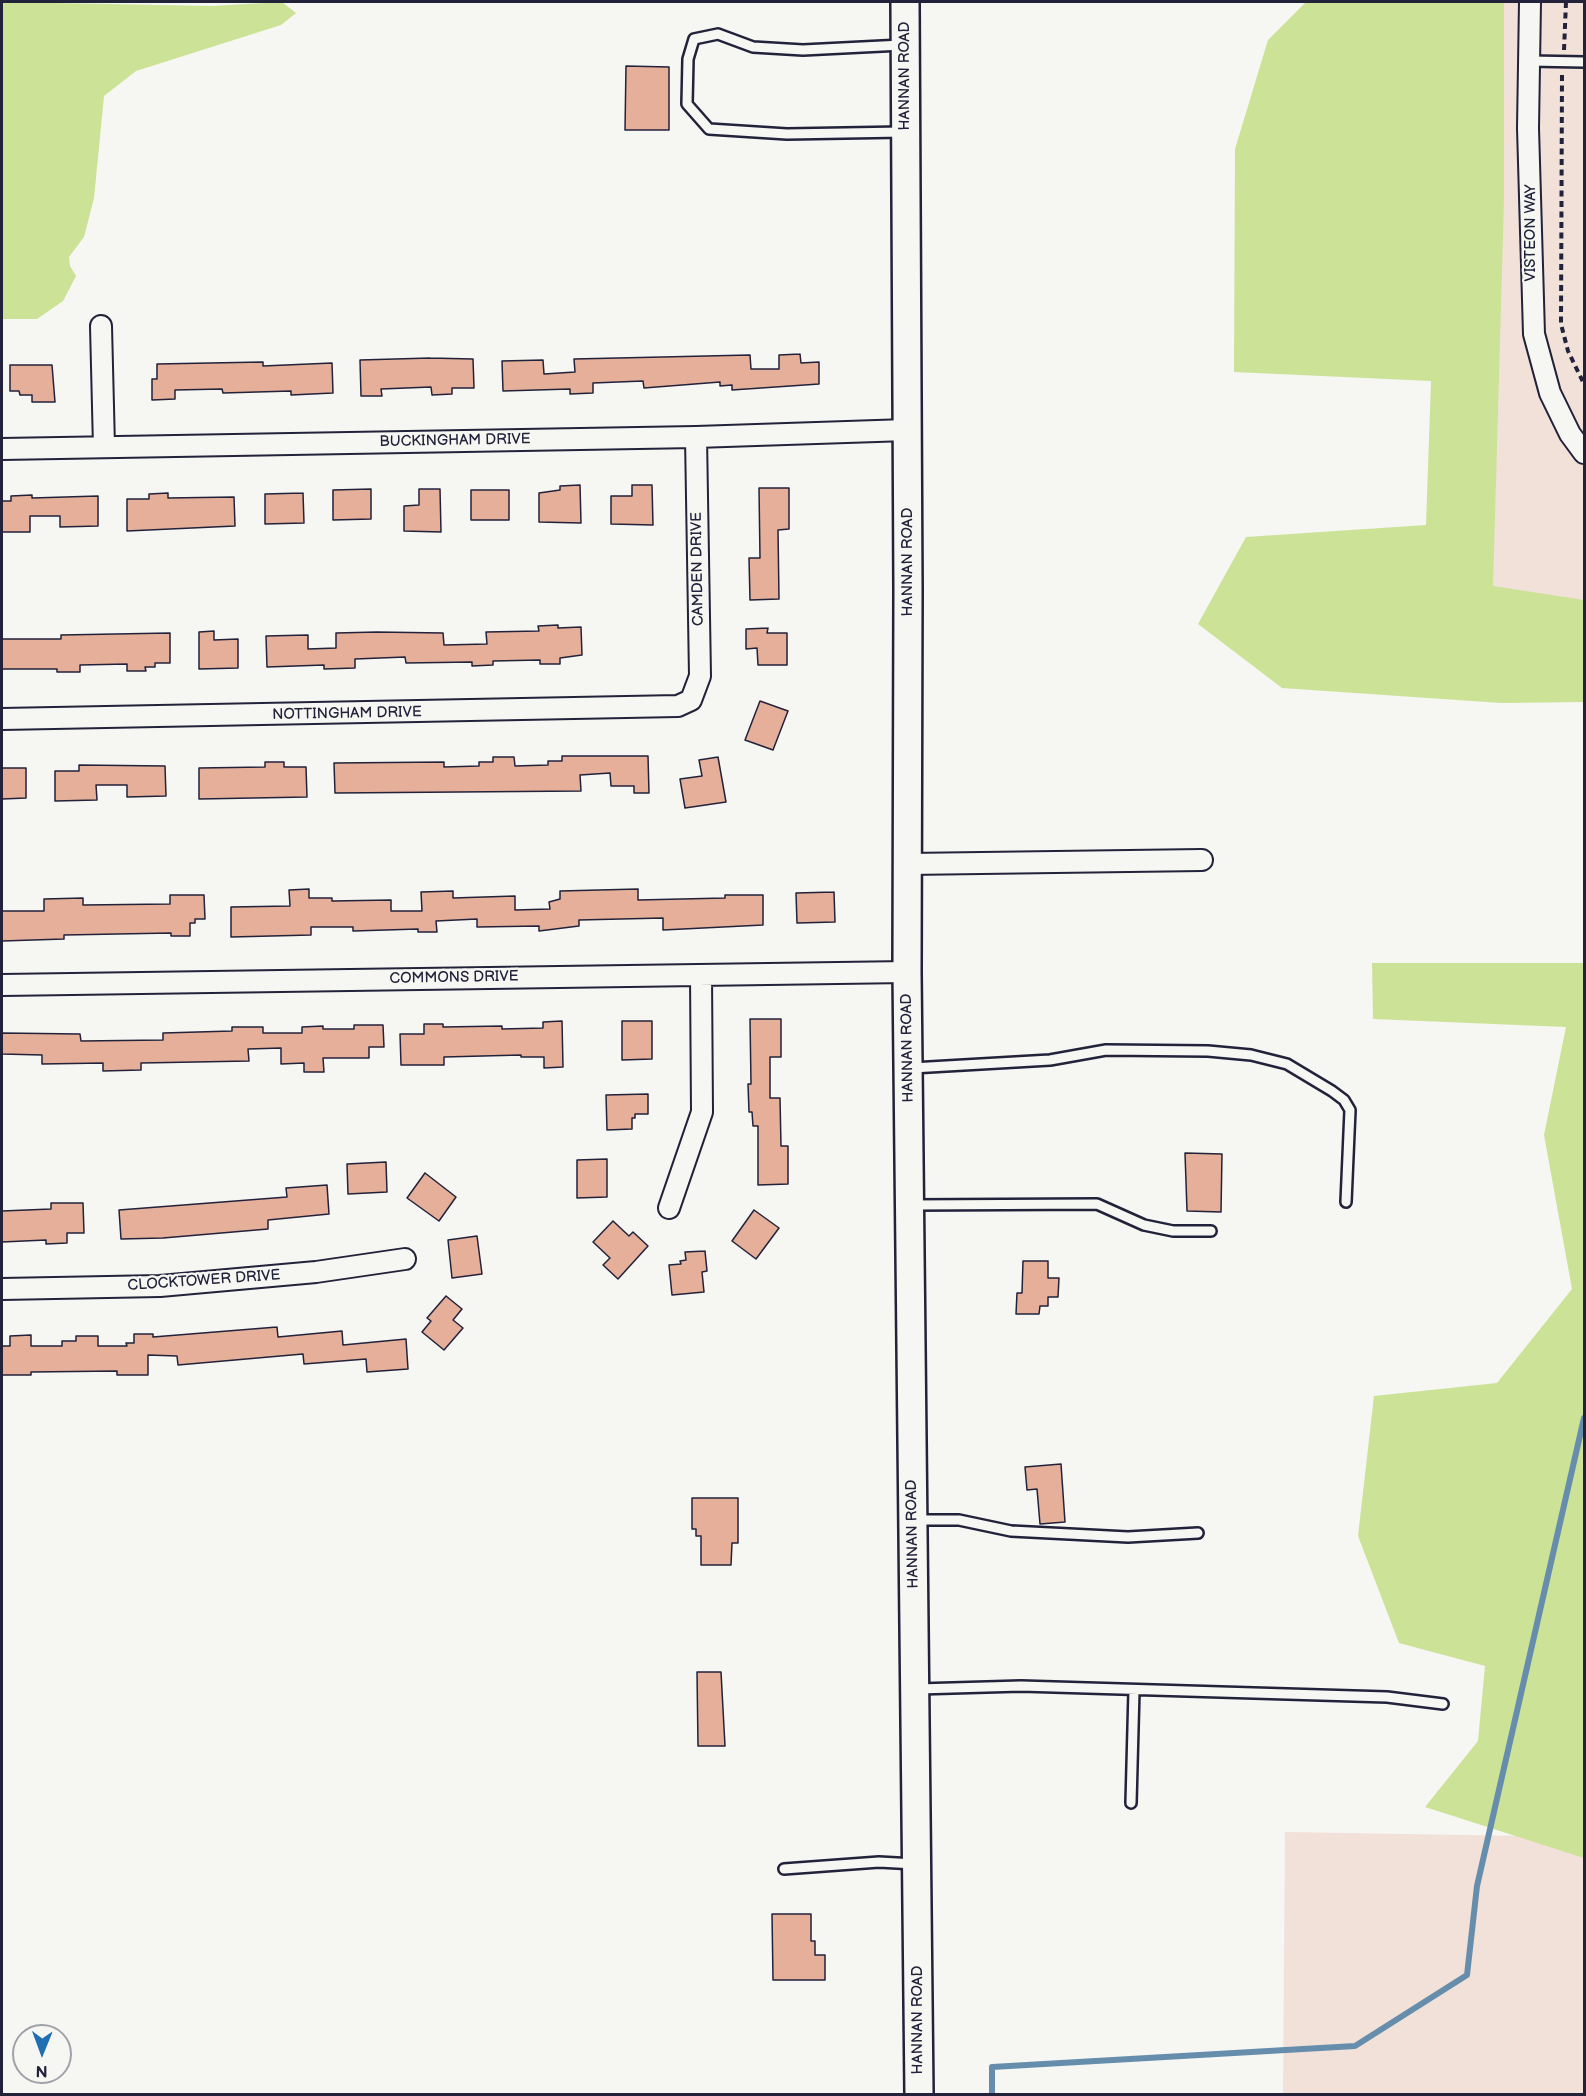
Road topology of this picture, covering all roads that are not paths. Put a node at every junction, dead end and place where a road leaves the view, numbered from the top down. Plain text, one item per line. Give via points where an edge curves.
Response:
1 (905, 2) edge
2 (1530, 2) edge
3 (905, 45) junction
4 (1529, 61) junction
5 (1584, 62) edge
6 (905, 132) junction
7 (101, 326) dead end
8 (908, 430) junction
9 (696, 437) junction
10 (104, 447) junction
11 (2, 449) edge
12 (1584, 453) edge
13 (691, 700) joint
14 (2, 719) edge
15 (1202, 860) dead end
16 (908, 864) junction
17 (907, 972) junction
18 (701, 975) junction
19 (2, 985) edge
20 (908, 1068) junction
21 (1346, 1202) dead end
22 (910, 1205) junction
23 (669, 1208) dead end
24 (1211, 1231) dead end
25 (405, 1260) dead end
26 (2, 1289) edge
27 (913, 1520) junction
28 (1198, 1533) dead end
29 (915, 1689) junction
30 (1134, 1690) junction
31 (1443, 1704) dead end
32 (1131, 1803) dead end
33 (917, 1864) junction
34 (783, 1869) dead end
35 (919, 2094) edge

1 - 3 street, HANNAN ROAD
2 - 4 street, VISTEON WAY
3 - 6 street, HANNAN ROAD
3 - 6 lane via 803,50 753,46 718,34 694,39 688,60 687,104 709,129 787,134
4 - 5 lane
4 - 12 street, VISTEON WAY via 1534,334 1550,393
6 - 8 street, HANNAN ROAD
7 - 10 street
8 - 9 street, BUCKINGHAM DRIVE
8 - 16 street, HANNAN ROAD
9 - 10 street, BUCKINGHAM DRIVE
9 - 13 street, CAMDEN DRIVE via 700,676
10 - 11 street, BUCKINGHAM DRIVE
13 - 14 street, NOTTINGHAM DRIVE via 667,707
15 - 16 street
16 - 17 street, HANNAN ROAD
17 - 18 street, COMMONS DRIVE
17 - 20 street, HANNAN ROAD
18 - 19 street, COMMONS DRIVE
18 - 23 street via 702,1112
20 - 21 lane via 1050,1060 1106,1050 1208,1051 1251,1055 1287,1064 1332,1091 1350,1110
20 - 22 street, HANNAN ROAD
22 - 24 lane via 1097,1204 1144,1226
22 - 27 street, HANNAN ROAD
25 - 26 street, CLOCKTOWER DRIVE via 160,1286
27 - 28 lane via 959,1520 1011,1531 1128,1537
27 - 29 street, HANNAN ROAD
29 - 30 lane via 1021,1686
29 - 33 street, HANNAN ROAD
30 - 31 lane via 1387,1697
30 - 32 lane
33 - 34 lane via 879,1862
33 - 35 street, HANNAN ROAD

